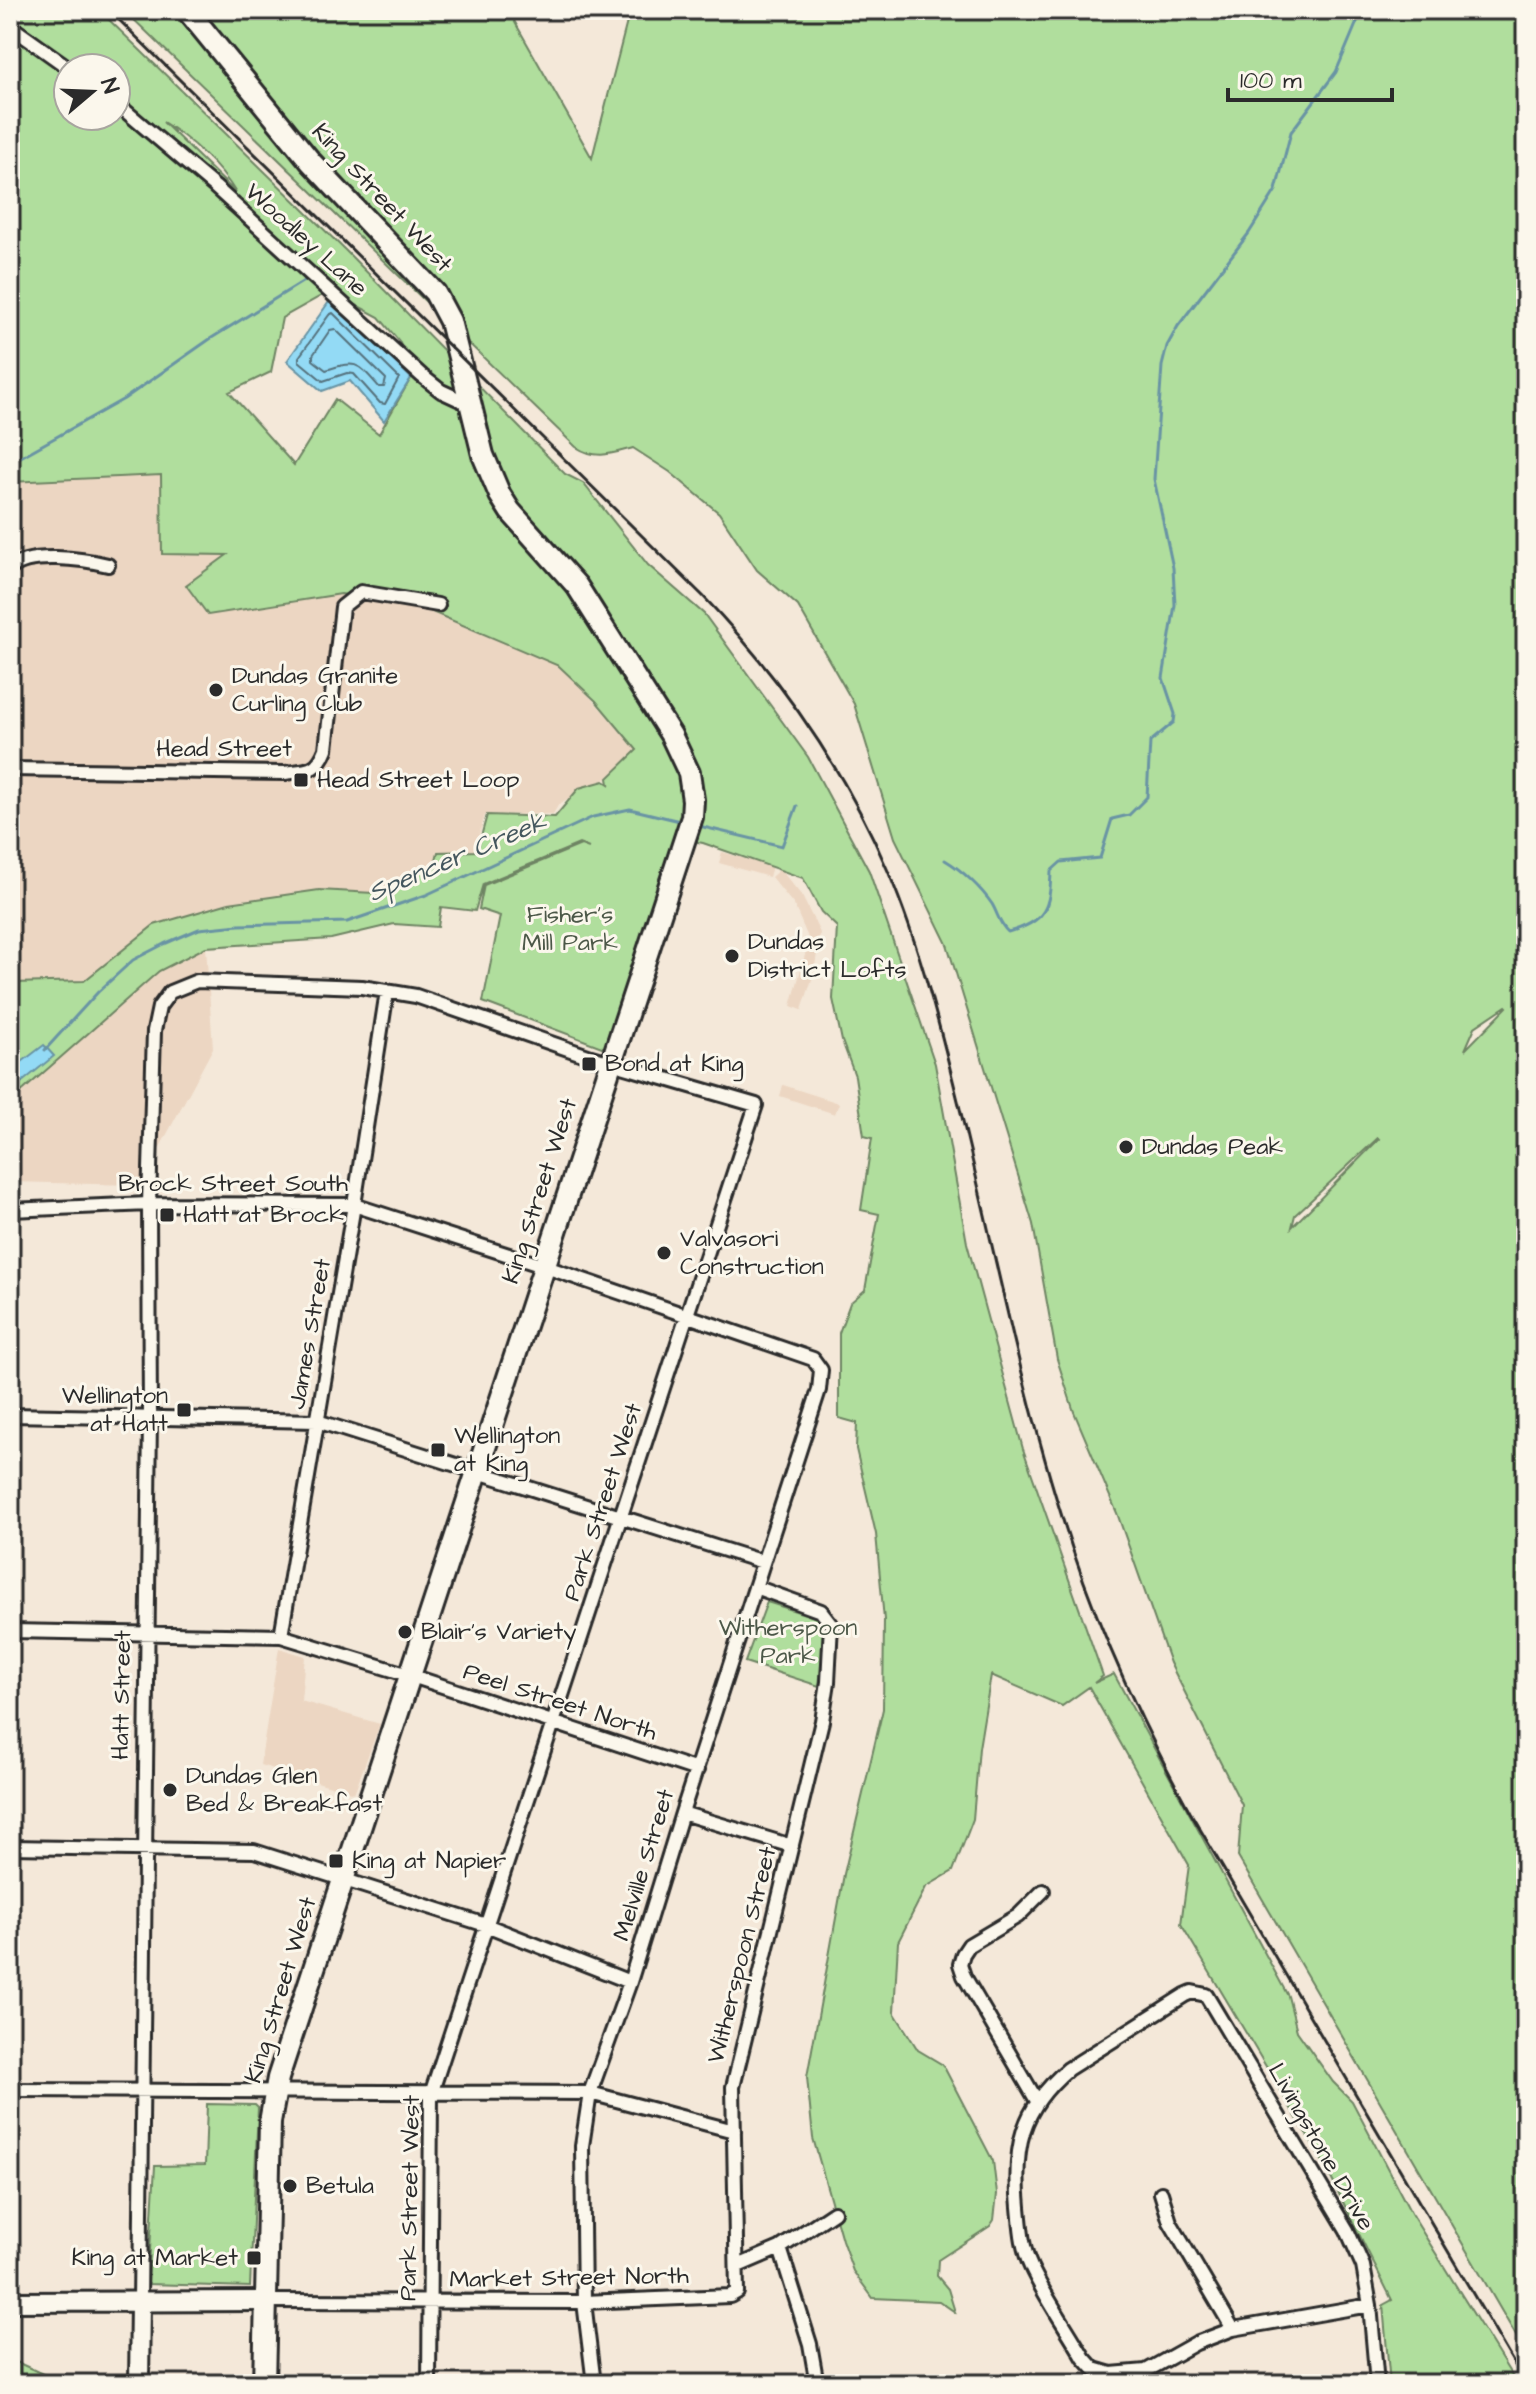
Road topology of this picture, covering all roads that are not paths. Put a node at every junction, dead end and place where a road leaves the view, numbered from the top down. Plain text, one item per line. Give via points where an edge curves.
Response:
1 (187, 10) edge
2 (10, 26) edge
3 (52, 56) edge
4 (132, 116) edge
5 (469, 404) junction
6 (108, 565) dead end
7 (10, 569) edge
8 (438, 605) dead end
9 (10, 769) edge
10 (387, 991) junction
11 (610, 1063) junction
12 (149, 1204) junction
13 (354, 1205) junction
14 (10, 1210) edge
15 (543, 1266) junction
16 (687, 1315) junction
17 (821, 1370) joint
18 (10, 1415) edge
19 (150, 1417) junction
20 (317, 1421) junction
21 (477, 1471) junction
22 (622, 1518) junction
23 (763, 1562) junction
24 (755, 1587) junction
25 (10, 1631) edge
26 (146, 1633) junction
27 (281, 1636) junction
28 (409, 1675) junction
29 (552, 1723) junction
30 (697, 1770) junction
31 (682, 1813) junction
32 (792, 1846) junction
33 (10, 1847) edge
34 (144, 1849) junction
35 (343, 1881) junction
36 (1043, 1891) dead end
37 (486, 1925) junction
38 (630, 1982) junction
39 (10, 2090) edge
40 (143, 2091) junction
41 (275, 2091) junction
42 (590, 2093) junction
43 (431, 2094) junction
44 (1037, 2101) junction
45 (734, 2131) junction
46 (1161, 2193) dead end
47 (834, 2212) dead end
48 (780, 2248) junction
49 (738, 2266) junction
50 (730, 2296) joint
51 (265, 2301) junction
52 (10, 2302) edge
53 (140, 2302) junction
54 (584, 2302) junction
55 (430, 2303) junction
56 (1370, 2305) junction
57 (1233, 2329) junction
58 (139, 2384) edge
59 (264, 2384) edge
60 (429, 2384) edge
61 (594, 2384) edge
62 (817, 2384) edge
63 (1377, 2384) edge

1 - 5 main road, King Street West via 311,162 435,293 450,321
2 - 3 street
4 - 5 street, Woodley Lane via 422,376
5 - 11 main road, King Street West via 500,495 577,586 671,735 689,773 692,817
6 - 7 street via 78,559 29,560
8 - 9 street, Head Street via 361,592 342,607 326,749 311,770
10 - 11 street via 459,1009
10 - 12 street, Hatt Street via 197,981 170,992 159,1007 154,1031
10 - 13 street, James Street
11 - 15 main road, King Street West
11 - 16 street, Park Street West via 756,1105
12 - 13 street, Brock Street South
12 - 14 street, Brock Street South
12 - 19 street, Hatt Street
13 - 15 street, Brock Street South
13 - 20 street, James Street
15 - 16 street, Brock Street South
15 - 21 main road, King Street West
16 - 17 street, Brock Street South via 813,1359
16 - 22 street, Park Street West
17 - 23 street, Melville Street
18 - 19 street
19 - 20 street
19 - 26 street, Hatt Street
20 - 21 street
20 - 27 street, James Street
21 - 22 street
21 - 28 main road, King Street West
22 - 23 street
22 - 29 street, Park Street West
23 - 24 street, Melville Street
24 - 30 street, Melville Street
24 - 32 street, Witherspoon Street via 821,1611 831,1624 822,1721
25 - 26 street, Peel Street North
26 - 27 street, Peel Street North
26 - 34 street, Hatt Street
27 - 28 street, Peel Street North
28 - 29 street, Peel Street North
28 - 35 main road, King Street West
29 - 30 street, Peel Street North
29 - 37 street, Park Street West
30 - 31 street, Melville Street
31 - 32 street
31 - 38 street, Melville Street
32 - 45 street, Witherspoon Street via 733,2087
33 - 34 street
34 - 35 street via 241,1849
34 - 40 street, Hatt Street
35 - 37 street
35 - 41 main road, King Street West
36 - 44 street via 1018,1916 969,1945 960,1964
37 - 38 street
37 - 43 street, Park Street West
38 - 42 street, Melville Street
39 - 40 street
40 - 41 street
40 - 53 street, Hatt Street
41 - 43 street
41 - 51 main road, King Street West
42 - 43 street
42 - 45 street
42 - 54 street, Melville Street via 582,2146
43 - 55 street, Park Street West
44 - 56 street, Livingstone Drive via 1068,2069 1185,1995 1206,1995 1347,2230 1363,2266
44 - 57 street via 1017,2149 1022,2241 1030,2266 1084,2358 1094,2369 1111,2374 1146,2371
45 - 49 street, Witherspoon Street
46 - 57 street via 1170,2222
47 - 48 street
48 - 49 street
48 - 62 street
49 - 50 street, Witherspoon Street via 737,2292
50 - 54 street, Market Street North
51 - 53 street
51 - 55 street, Market Street North
51 - 59 main road, King Street West
52 - 53 street
53 - 58 street, Hatt Street
54 - 55 street, Market Street North
54 - 61 street, Melville Street
55 - 60 street, Park Street West
56 - 57 street
56 - 63 street, Livingstone Drive

